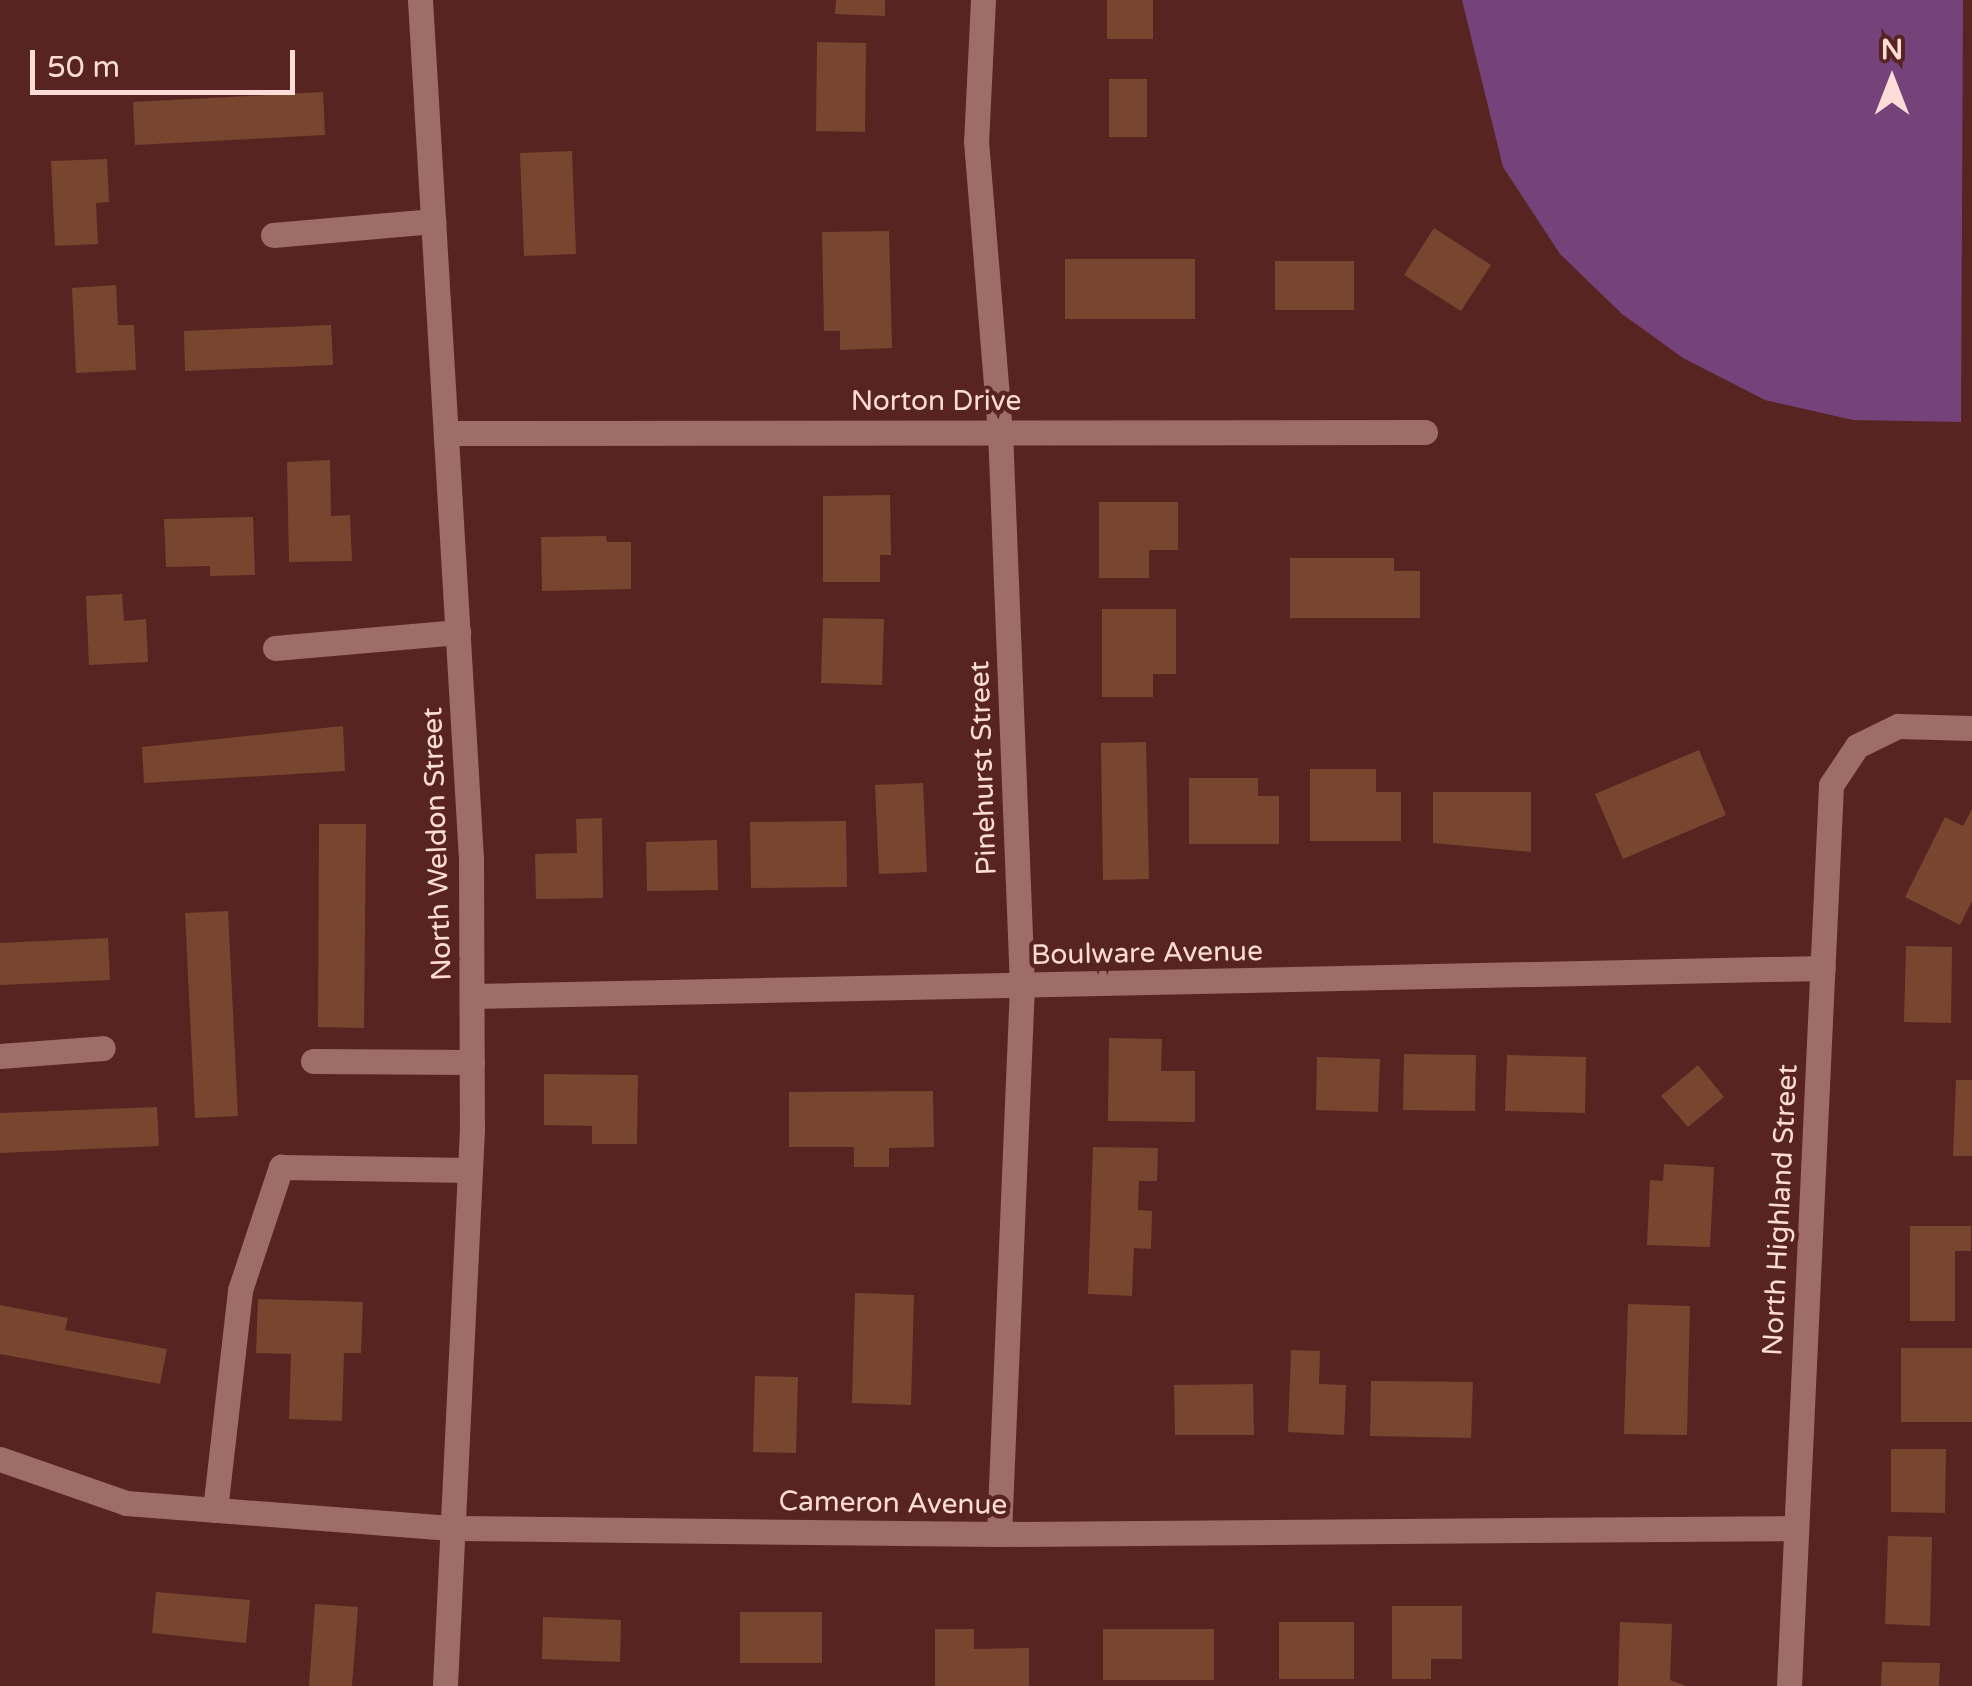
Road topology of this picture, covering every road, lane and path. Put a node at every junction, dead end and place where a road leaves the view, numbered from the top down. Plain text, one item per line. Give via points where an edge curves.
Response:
1 (420, 0) edge
2 (983, 0) edge
3 (434, 220) junction
4 (273, 235) dead end
5 (1000, 431) junction
6 (1425, 432) dead end
7 (446, 433) junction
8 (458, 632) junction
9 (276, 648) dead end
10 (1972, 728) edge
11 (1823, 968) junction
12 (1022, 985) junction
13 (472, 996) junction
14 (103, 1048) dead end
15 (0, 1056) edge
16 (313, 1061) dead end
17 (472, 1062) junction
18 (470, 1170) junction
19 (0, 1459) edge
20 (214, 1510) junction
21 (454, 1528) junction
22 (1793, 1528) junction
23 (999, 1534) junction
24 (444, 1686) edge
25 (1789, 1686) edge

1 - 3 street, North Weldon Street
2 - 5 street, Pinehurst Street via 976,141
3 - 4 street
3 - 7 street, North Weldon Street
5 - 6 street, Norton Drive
5 - 7 street, Norton Drive
5 - 12 street, Pinehurst Street
7 - 8 street, North Weldon Street
8 - 9 street
8 - 13 street, North Weldon Street
10 - 11 street, North Highland Street via 1898,726 1857,746 1830,785
11 - 12 street, Boulware Avenue
11 - 22 street, North Highland Street
12 - 13 street, Boulware Avenue
12 - 23 street, Pinehurst Street
13 - 17 street, North Weldon Street
14 - 15 street
16 - 17 street
17 - 18 street, North Weldon Street
18 - 20 street via 281,1167 240,1290
18 - 21 street, North Weldon Street
19 - 20 street, Cameron Avenue via 126,1502
20 - 21 street, Cameron Avenue
21 - 23 street, Cameron Avenue
21 - 24 street, North Weldon Street
22 - 23 street, Cameron Avenue
22 - 25 street, North Highland Street

